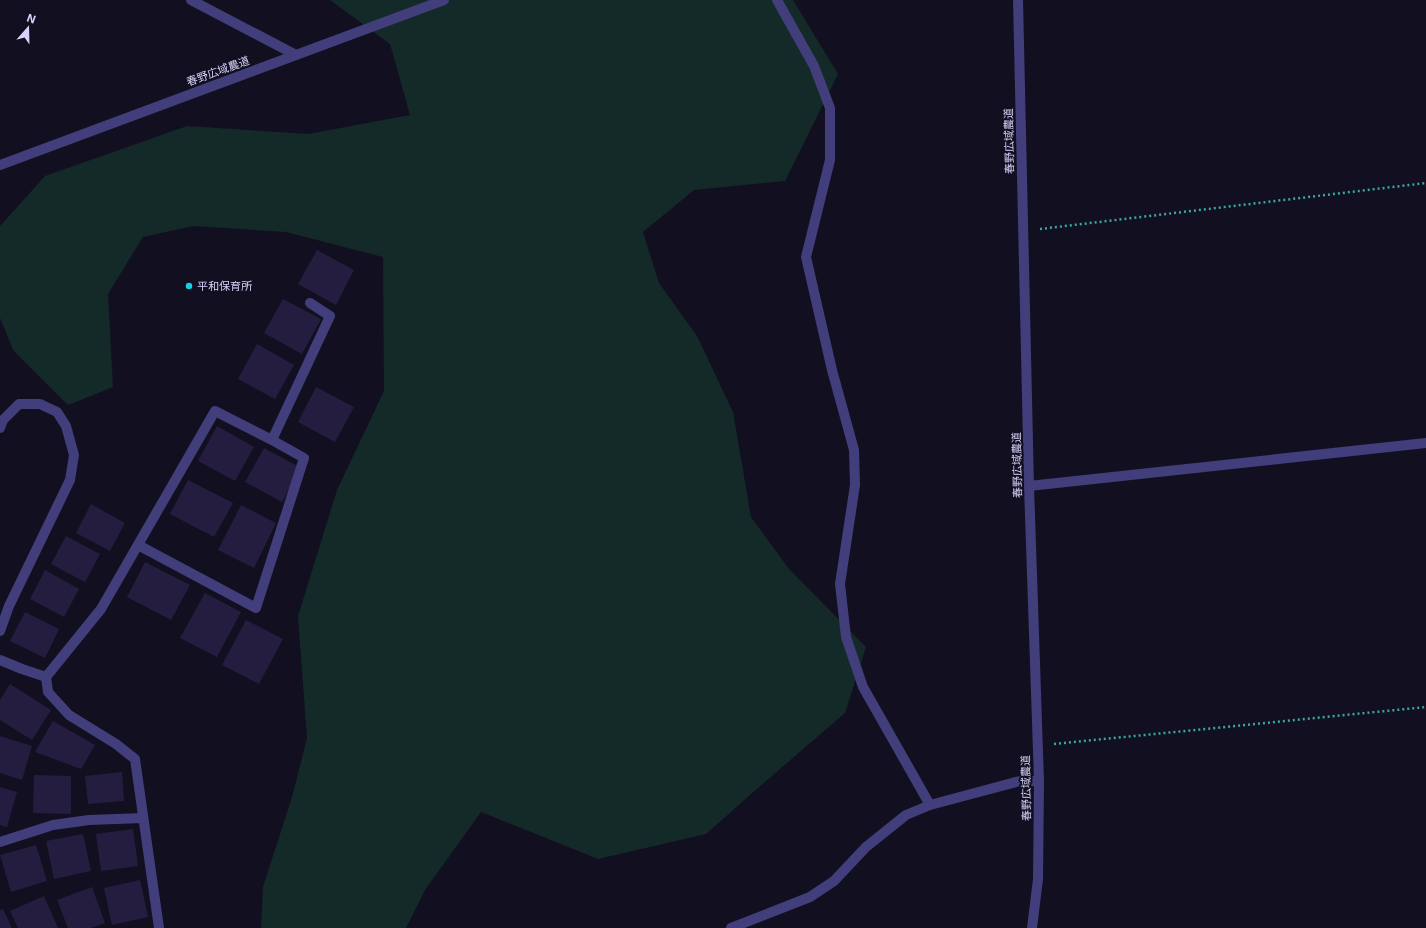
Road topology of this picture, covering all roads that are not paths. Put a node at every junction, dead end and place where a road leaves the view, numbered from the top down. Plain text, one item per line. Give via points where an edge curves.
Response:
1 (191, 0) edge
2 (444, 0) edge
3 (777, 0) edge
4 (1018, 0) edge
5 (296, 55) junction
6 (0, 165) edge
7 (310, 303) dead end
8 (0, 428) edge
9 (272, 440) junction
10 (1426, 443) edge
11 (1029, 486) junction
12 (138, 545) junction
13 (0, 631) edge
14 (0, 660) edge
15 (46, 677) junction
16 (1039, 781) junction
17 (930, 805) junction
18 (143, 818) junction
19 (0, 842) edge
20 (159, 928) edge
21 (731, 928) edge
22 (1032, 928) edge

1 - 5 street
2 - 5 street, 春野広域農道
3 - 17 street via 814,66 830,108 830,160 806,257 832,370 854,450 855,485 840,584 846,637 863,686
4 - 11 street, 春野広域農道
5 - 6 street, 春野広域農道
7 - 9 street via 330,316
8 - 13 street via 3,420 19,404 40,404 57,412 66,426 74,455 70,480 9,606
9 - 12 street via 215,410
9 - 12 street via 304,458 256,608
10 - 11 street
11 - 16 street, 春野広域農道
12 - 15 street via 101,609
14 - 15 street
15 - 18 street via 48,692 69,715 135,759
16 - 17 street via 1020,781
16 - 22 street, 春野広域農道 via 1038,879
17 - 21 street via 906,815 866,847 834,881 810,897
18 - 19 street via 89,820 52,825
18 - 20 street

